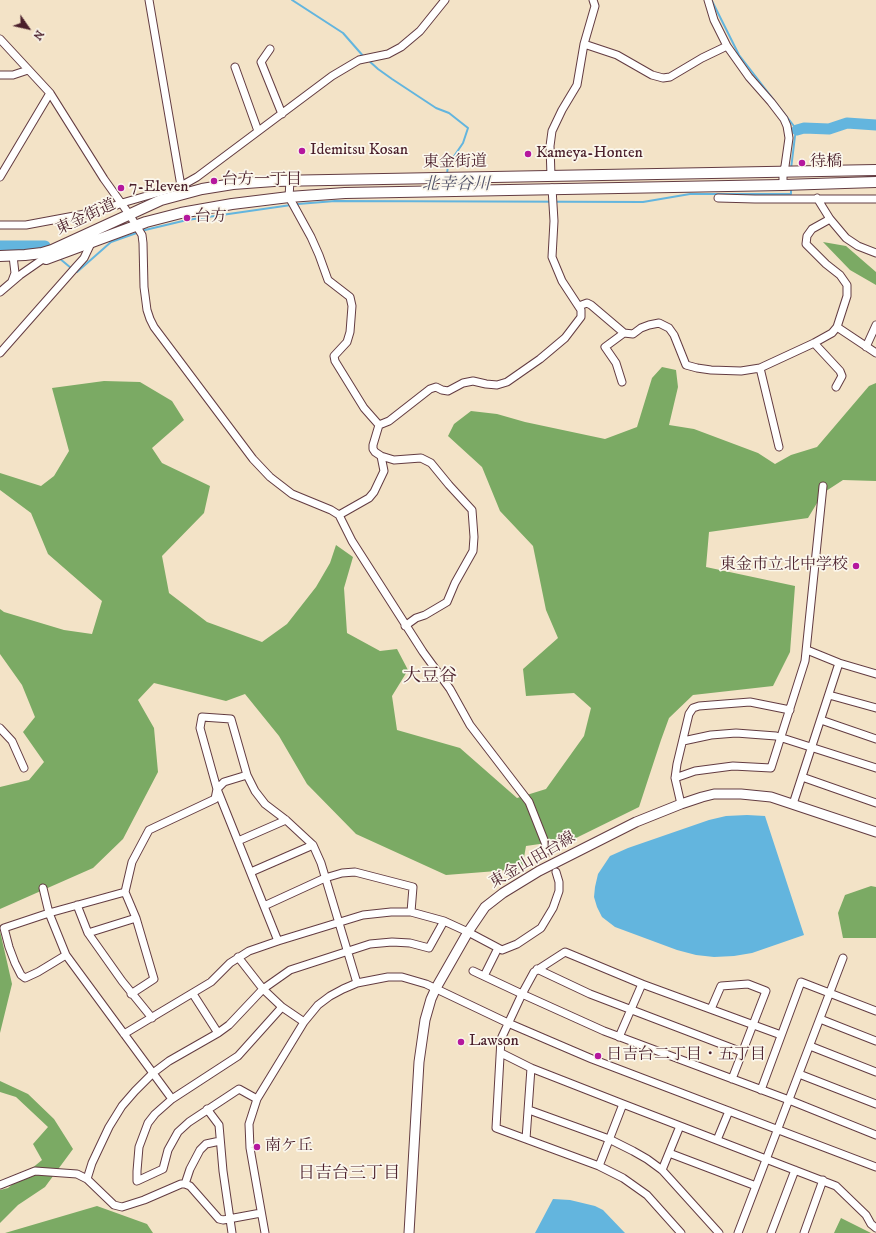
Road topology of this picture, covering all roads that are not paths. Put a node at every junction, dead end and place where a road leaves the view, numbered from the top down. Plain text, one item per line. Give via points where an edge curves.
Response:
1 (149, 0) edge
2 (445, 0) edge
3 (593, 0) edge
4 (708, 0) edge
5 (0, 39) edge
6 (584, 44) junction
7 (727, 46) junction
8 (270, 49) dead end
9 (235, 68) dead end
10 (28, 70) junction
11 (0, 75) edge
12 (50, 93) junction
13 (282, 114) junction
14 (258, 131) junction
15 (876, 170) edge
16 (783, 172) junction
17 (551, 176) junction
18 (0, 177) edge
19 (197, 177) junction
20 (290, 181) junction
21 (876, 182) edge
22 (783, 185) junction
23 (180, 186) junction
24 (552, 188) junction
25 (202, 189) junction
26 (289, 197) junction
27 (718, 198) dead end
28 (817, 198) junction
29 (876, 199) edge
30 (122, 203) junction
31 (129, 214) junction
32 (830, 219) junction
33 (0, 225) edge
34 (136, 225) junction
35 (92, 241) junction
36 (876, 253) edge
37 (0, 256) edge
38 (13, 259) junction
39 (43, 259) junction
40 (0, 262) edge
41 (12, 282) junction
42 (0, 292) edge
43 (579, 306) junction
44 (876, 324) edge
45 (837, 327) junction
46 (624, 333) junction
47 (814, 344) junction
48 (866, 347) junction
49 (0, 353) edge
50 (876, 353) edge
51 (760, 368) junction
52 (622, 382) dead end
53 (836, 387) dead end
54 (379, 425) junction
55 (779, 447) dead end
56 (380, 456) junction
57 (823, 486) dead end
58 (339, 515) junction
59 (405, 626) junction
60 (807, 650) junction
61 (839, 663) junction
62 (876, 674) edge
63 (829, 695) junction
64 (876, 708) edge
65 (790, 710) junction
66 (821, 720) junction
67 (0, 728) edge
68 (782, 737) junction
69 (876, 739) edge
70 (683, 740) junction
71 (812, 747) junction
72 (24, 768) dead end
73 (876, 768) edge
74 (246, 775) junction
75 (802, 777) junction
76 (675, 778) junction
77 (217, 789) junction
78 (876, 803) edge
79 (681, 804) junction
80 (793, 804) junction
81 (286, 820) junction
82 (876, 832) edge
83 (238, 841) junction
84 (313, 846) junction
85 (548, 850) tunnel mouth
86 (251, 872) junction
87 (556, 872) tunnel mouth
88 (325, 878) junction
89 (43, 888) dead end
90 (125, 892) junction
91 (77, 905) junction
92 (264, 906) junction
93 (411, 912) junction
94 (49, 913) junction
95 (136, 918) junction
96 (444, 921) junction
97 (339, 922) junction
98 (468, 932) junction
99 (88, 933) junction
100 (278, 941) junction
101 (498, 948) junction
102 (348, 950) junction
103 (66, 955) junction
104 (238, 957) junction
105 (843, 958) dead end
106 (537, 970) junction
107 (473, 971) dead end
108 (484, 976) junction
109 (357, 983) junction
110 (642, 984) junction
111 (436, 988) junction
112 (263, 989) junction
113 (830, 993) junction
114 (131, 994) junction
115 (193, 994) junction
116 (522, 994) junction
117 (282, 1007) junction
118 (631, 1010) junction
119 (712, 1010) junction
120 (876, 1011) edge
121 (152, 1018) junction
122 (820, 1019) junction
123 (304, 1022) junction
124 (508, 1023) junction
125 (753, 1025) junction
126 (218, 1033) junction
127 (124, 1034) junction
128 (781, 1035) junction
129 (619, 1037) junction
130 (876, 1041) edge
131 (810, 1046) junction
132 (742, 1052) junction
133 (501, 1053) junction
134 (531, 1068) junction
135 (876, 1072) edge
136 (154, 1073) junction
137 (799, 1074) junction
138 (732, 1079) junction
139 (761, 1090) junction
140 (172, 1099) junction
141 (257, 1099) junction
142 (789, 1100) junction
143 (623, 1104) junction
144 (876, 1104) edge
145 (207, 1109) junction
146 (529, 1110) junction
147 (729, 1111) junction
148 (680, 1126) junction
149 (778, 1130) junction
150 (876, 1135) edge
151 (526, 1139) junction
152 (609, 1139) junction
153 (717, 1140) junction
154 (220, 1141) junction
155 (669, 1153) junction
156 (767, 1159) junction
157 (599, 1166) junction
158 (876, 1167) edge
159 (662, 1170) junction
160 (796, 1170) junction
161 (87, 1179) junction
162 (823, 1180) junction
163 (185, 1184) junction
164 (0, 1185) edge
165 (756, 1186) junction
166 (261, 1213) junction
167 (229, 1219) junction
168 (876, 1228) edge
169 (232, 1233) edge
170 (265, 1233) edge
171 (409, 1233) edge
172 (681, 1233) edge
173 (719, 1233) edge
174 (738, 1233) edge
175 (771, 1233) edge
176 (804, 1233) edge

1 - 23 street
2 - 13 street via 420,31 401,47 388,54 358,60 332,76
3 - 6 street via 595,6
4 - 7 street via 714,20
5 - 10 street
6 - 7 street via 617,55 652,75 663,78 670,77
6 - 17 street via 577,85 552,130
7 - 16 street via 749,78 784,119 788,138
8 - 13 street via 261,62
9 - 14 street
10 - 11 street via 13,75
10 - 12 street
12 - 18 street
12 - 30 street
13 - 14 street
14 - 19 street
15 - 16 highway, 東金街道
16 - 17 highway, 東金街道
16 - 22 street
17 - 20 highway, 東金街道
17 - 24 highway
19 - 23 street
19 - 25 street
20 - 25 highway, 東金街道 via 233,184
20 - 26 street
21 - 22 highway, 東金街道
22 - 24 highway, 東金街道
23 - 30 street
24 - 26 highway, 東金街道 via 345,193
24 - 43 street via 552,257 562,281
25 - 31 highway, 東金街道 via 161,200
26 - 34 highway, 東金街道 via 181,213
26 - 54 street via 311,237 328,280 350,297 350,332 347,342 334,356 335,361 364,408
27 - 28 street
28 - 29 street
28 - 32 street
30 - 31 street
30 - 33 street via 101,211 54,220 26,225
31 - 34 street
31 - 38 highway, 東金街道 via 52,250
32 - 36 street via 846,238
32 - 45 street via 812,230 807,236 806,244 847,285 847,296
34 - 35 highway, 東金街道
34 - 58 street via 142,235 147,310 154,327 253,459 270,477 292,494
35 - 39 highway, 東金街道
35 - 49 street via 76,268
37 - 38 highway, 東金街道
38 - 39 highway, 東金街道
38 - 40 highway, 東金街道
38 - 41 street via 15,273
39 - 41 street
41 - 42 street
43 - 46 street via 591,305
43 - 54 street via 581,317 565,338 507,382 497,385 473,381 448,391 436,387 430,389 389,421
44 - 48 street
45 - 47 street
45 - 48 street
46 - 51 street via 632,334 641,328 659,323 669,328 674,335 686,365 711,370
46 - 52 street via 605,347 616,364
47 - 51 street
47 - 53 street via 840,371 842,376
48 - 50 street
51 - 55 street
54 - 56 street via 373,449
56 - 58 street via 384,471 374,492 369,498
56 - 59 street via 394,460 422,458 431,463 472,510 473,552 455,583 448,602
57 - 60 street
58 - 59 street via 352,541
59 - 85 street via 450,689 470,724 529,802
60 - 61 street
60 - 65 street
61 - 62 street
61 - 63 street
63 - 64 street
63 - 66 street
65 - 68 street
65 - 70 street via 750,702 699,706 693,708 689,714
66 - 69 street
66 - 71 street
67 - 72 street via 12,741
68 - 70 street via 736,733
68 - 71 street
68 - 76 street via 770,768 733,766 695,771
70 - 76 street
71 - 73 street
71 - 75 street
74 - 77 street via 224,782
74 - 77 street via 231,719 202,717 200,728
74 - 81 street via 266,804
75 - 78 street
75 - 80 street
76 - 79 street
77 - 83 street
77 - 90 street via 215,799 149,830 132,862
79 - 80 main road, 東金山田台線 via 714,794 741,794 771,797
79 - 98 main road, 東金山田台線 via 636,822 539,871 503,893 485,908
80 - 82 main road, 東金山田台線
81 - 83 street
81 - 84 street
83 - 86 street
84 - 86 street
84 - 88 street
86 - 92 street
87 - 101 street via 559,891 553,908 541,928 517,944 502,950
88 - 92 street
88 - 93 street via 355,872 413,887
88 - 97 street
89 - 94 street
90 - 91 street
90 - 95 street
91 - 94 street
91 - 99 street
92 - 100 street
93 - 96 street
93 - 97 street via 363,915
94 - 103 street
94 - 103 street via 4,928 8,947 24,978
95 - 99 street
95 - 114 street via 154,979
96 - 98 street
96 - 102 street via 429,948 392,942
97 - 100 street
97 - 102 street
98 - 101 street
98 - 111 main road, 東金山田台線
99 - 114 street
100 - 104 street
101 - 108 street
102 - 109 street
102 - 112 street via 290,970
103 - 127 street
104 - 112 street
104 - 115 street
105 - 113 street
106 - 110 street via 566,952
106 - 116 street
106 - 118 street
107 - 108 street
108 - 116 street
109 - 111 street via 402,977
109 - 123 street via 330,996 318,1005
110 - 118 street
110 - 119 street
111 - 124 street
111 - 171 main road, 東金山田台線 via 425,1020 419,1062
112 - 117 street
112 - 126 street
113 - 120 street
113 - 122 street
113 - 128 street via 801,982
114 - 121 street
115 - 121 street
115 - 126 street
116 - 124 street
116 - 129 street
117 - 123 street
117 - 140 street via 238,1056
118 - 129 street
118 - 132 street
119 - 125 street
119 - 125 street via 721,986 748,984 766,991
121 - 127 street
122 - 130 street
122 - 131 street
123 - 141 street
124 - 133 street via 501,1039
124 - 147 street via 592,1059
125 - 128 street
125 - 132 street
126 - 136 street via 169,1061
127 - 136 street
128 - 139 street
129 - 138 street
131 - 135 street
131 - 137 street
132 - 138 street
133 - 134 street
133 - 151 street via 496,1128
134 - 143 street
134 - 146 street
136 - 140 street
136 - 161 street via 122,1106 109,1127
137 - 142 street
137 - 144 street
138 - 139 street
139 - 142 street
140 - 145 street via 155,1114 143,1134 137,1159 138,1181 163,1169 168,1150 178,1132
141 - 145 street via 239,1089
141 - 166 street via 249,1124 249,1135
142 - 149 street
142 - 150 street
143 - 148 street
143 - 152 street
145 - 154 street via 218,1125
146 - 151 street
146 - 152 street
147 - 149 street
147 - 153 street
148 - 153 street
148 - 155 street
149 - 156 street
149 - 158 street
151 - 157 street
152 - 157 street
152 - 159 street
153 - 156 street
154 - 163 street via 206,1144 200,1150
154 - 167 street
155 - 159 street
155 - 165 street
156 - 160 street
156 - 165 street
157 - 172 street via 638,1187
159 - 173 street
160 - 162 street
160 - 175 street
161 - 163 street via 114,1205 122,1207
161 - 164 street via 77,1174 35,1171
162 - 168 street via 836,1186
162 - 176 street
163 - 167 street via 190,1186 219,1219
165 - 174 street
166 - 167 street
166 - 170 street
167 - 169 street

